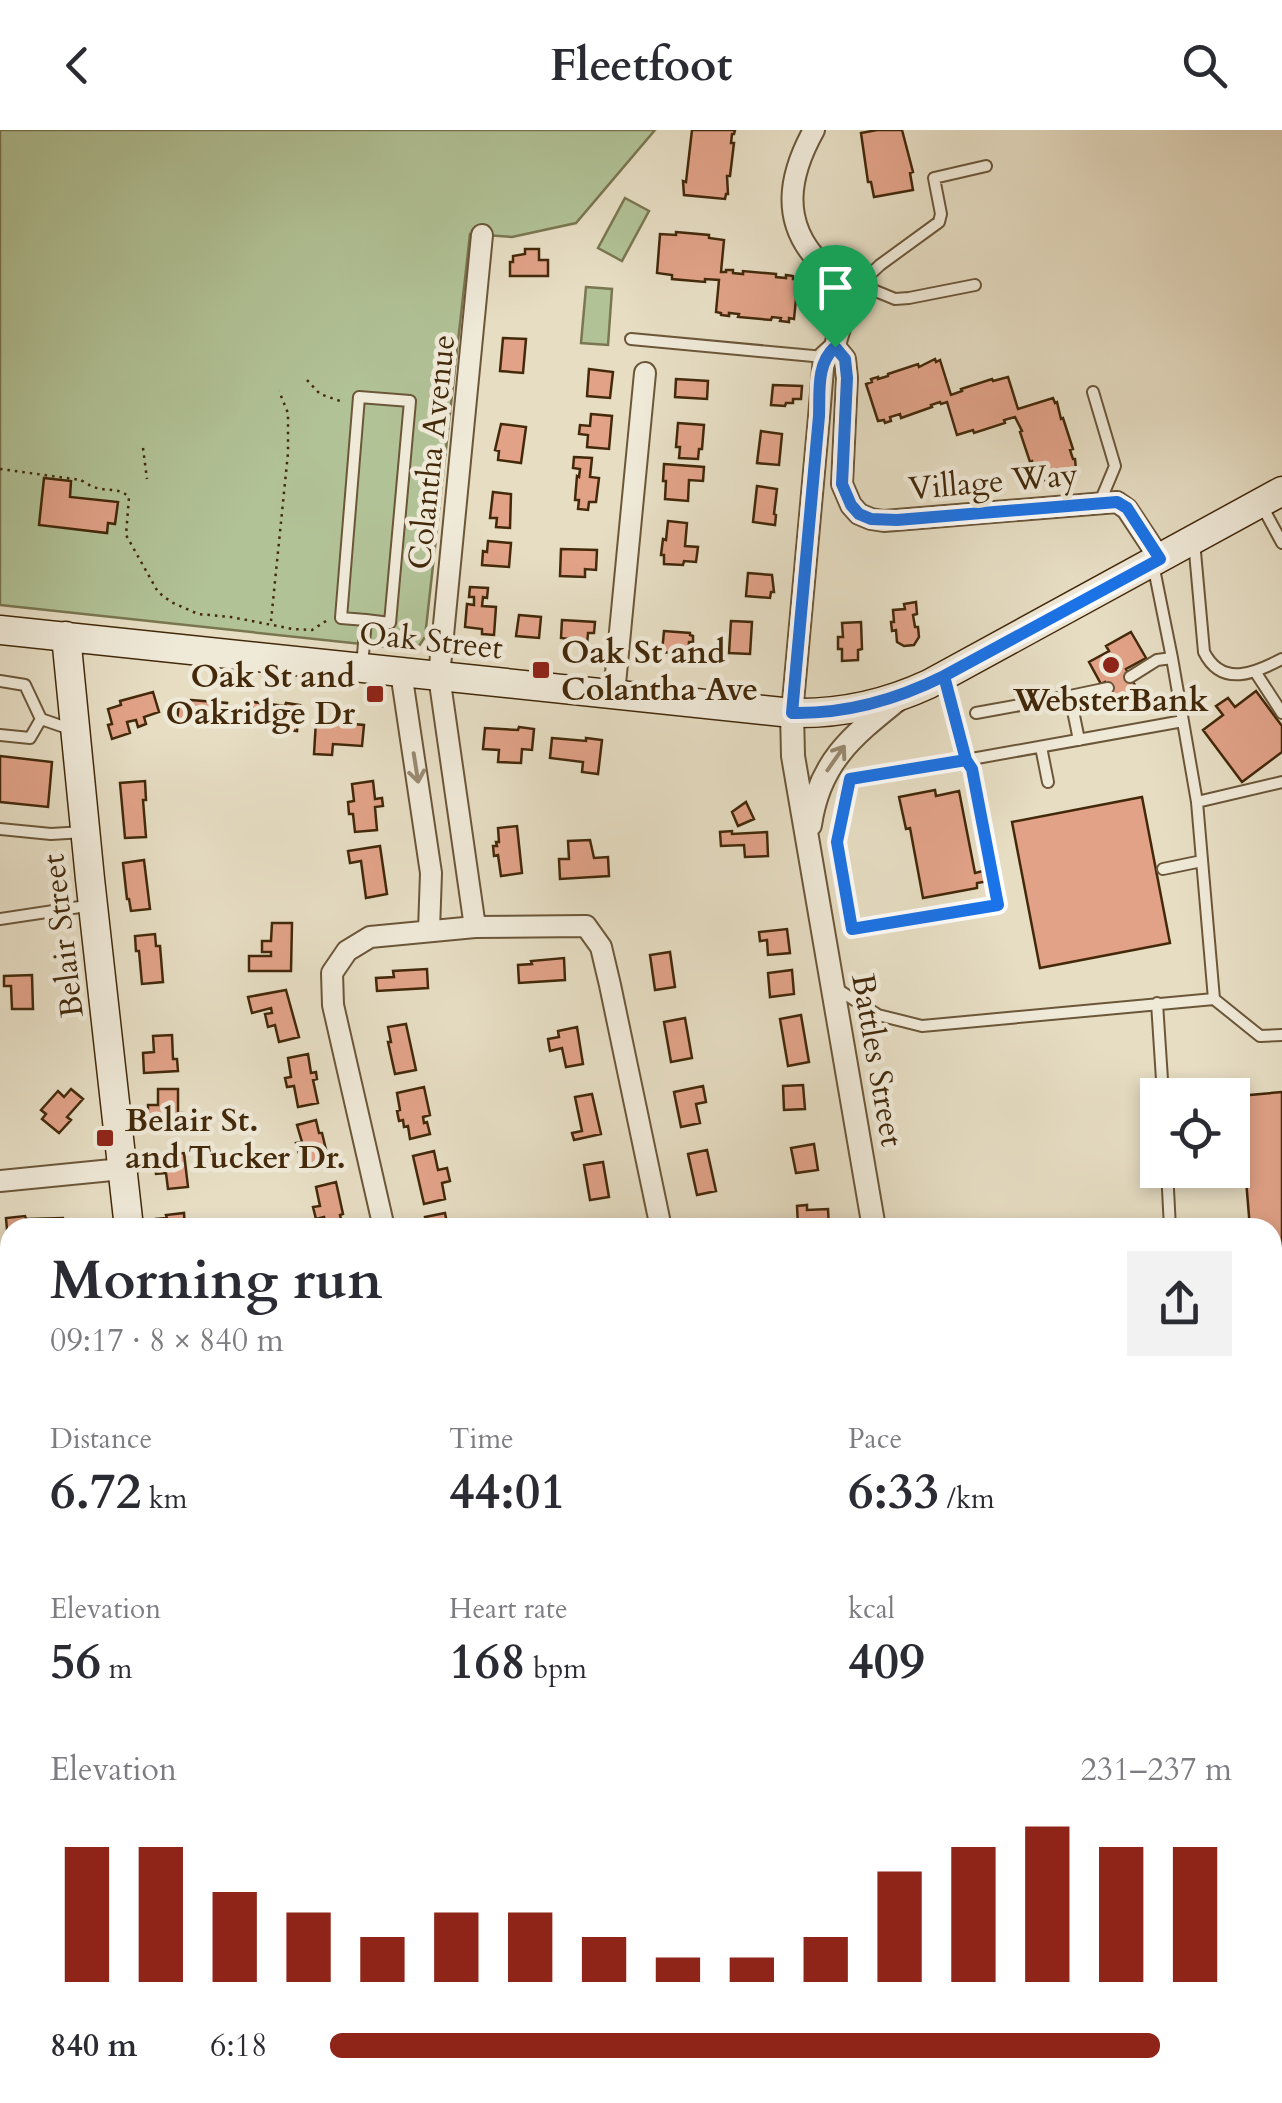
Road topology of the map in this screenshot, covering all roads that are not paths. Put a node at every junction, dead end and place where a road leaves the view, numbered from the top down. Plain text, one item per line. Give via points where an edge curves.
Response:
1 (814, 130) edge
2 (986, 166) dead end
3 (482, 235) dead end
4 (976, 285) dead end
5 (853, 291) junction
6 (631, 339) dead end
7 (830, 352) junction
8 (646, 372) dead end
9 (1093, 392) dead end
10 (1271, 497) edge
11 (1100, 502) junction
12 (1194, 540) junction
13 (1282, 543) edge
14 (1156, 561) junction
15 (366, 620) junction
16 (0, 630) edge
17 (66, 636) junction
18 (1172, 658) junction
19 (1282, 660) edge
20 (362, 668) junction
21 (401, 672) junction
22 (1256, 673) junction
23 (439, 676) junction
24 (944, 676) junction
25 (1130, 676) dead end
26 (0, 681) edge
27 (1108, 688) dead end
28 (614, 694) junction
29 (902, 695) junction
30 (1070, 696) junction
31 (792, 713) junction
32 (976, 713) dead end
33 (1282, 713) edge
34 (41, 720) junction
35 (1183, 721) junction
36 (75, 730) junction
37 (0, 735) edge
38 (1079, 740) junction
39 (1041, 747) junction
40 (966, 760) junction
41 (1048, 782) dead end
42 (1282, 782) edge
43 (1196, 802) junction
44 (0, 828) edge
45 (85, 832) junction
46 (808, 844) junction
47 (1202, 861) junction
48 (1163, 869) dead end
49 (93, 905) junction
50 (0, 918) edge
51 (476, 927) junction
52 (429, 930) junction
53 (832, 985) junction
54 (1214, 999) junction
55 (1158, 1003) junction
56 (1282, 1035) edge
57 (1161, 1078) edge
58 (122, 1169) junction
59 (0, 1180) edge
60 (1168, 1188) edge
61 (129, 1218) edge
62 (382, 1218) edge
63 (658, 1218) edge
64 (872, 1218) edge
65 (1169, 1218) edge

1 - 5 street via 795,171 795,216 811,253 842,288
2 - 5 lane via 934,178 939,222
3 - 23 street, Colantha Avenue
4 - 5 lane via 895,299
5 - 7 street, Village Way
6 - 7 lane
7 - 11 street, Village Way via 845,359 842,484 859,514 897,520
7 - 31 street
8 - 28 street
9 - 11 lane via 1114,466
10 - 12 main road, Oak Street
10 - 13 lane
11 - 14 street, Village Way via 1127,508
12 - 14 main road, Oak Street
12 - 22 lane via 1204,652 1211,664 1235,674
14 - 18 lane
14 - 24 main road, Oak Street
15 - 15 lane via 390,623 410,401 358,397 341,618
15 - 20 lane
16 - 17 main road, Oak Street
17 - 20 main road, Oak Street
17 - 36 main road, Belair Street
18 - 25 lane
18 - 35 lane
19 - 22 lane
20 - 21 main road, Oak Street
21 - 23 main road, Oak Street
21 -> 52 street via 430,862
22 - 33 lane
23 - 28 main road, Oak Street
23 - 51 street, Colantha Avenue
24 - 29 main road, Oak Street
24 - 40 lane
26 - 34 lane via 25,684
27 - 30 lane
28 - 31 main road, Oak Street
29 - 31 main road, Oak Street
46 -> 29 street, Battles Street via 816,795 834,758
30 - 32 lane
30 - 38 lane
31 - 46 street, Battles Street
34 - 36 lane
34 - 37 lane via 30,738
35 - 38 lane
35 - 43 lane
36 - 45 main road, Belair Street
38 - 39 lane
39 - 40 lane
39 - 41 lane
40 - 40 lane via 998,905 852,929 837,842 850,779
42 - 43 lane
43 - 47 lane
44 - 45 lane
45 - 49 main road, Belair Street
46 - 53 street, Battles Street
47 - 48 lane
47 - 54 lane
49 - 50 lane
49 - 58 main road, Belair Street
51 - 52 street
51 - 63 street via 586,926 600,947
52 - 62 street via 370,937 332,973 332,1004
53 - 55 lane via 878,1016 922,1026
53 - 64 street, Battles Street
54 - 55 lane
54 - 56 lane via 1260,1036
55 - 57 lane
58 - 59 street
58 - 61 main road, Belair Street
60 - 65 lane

